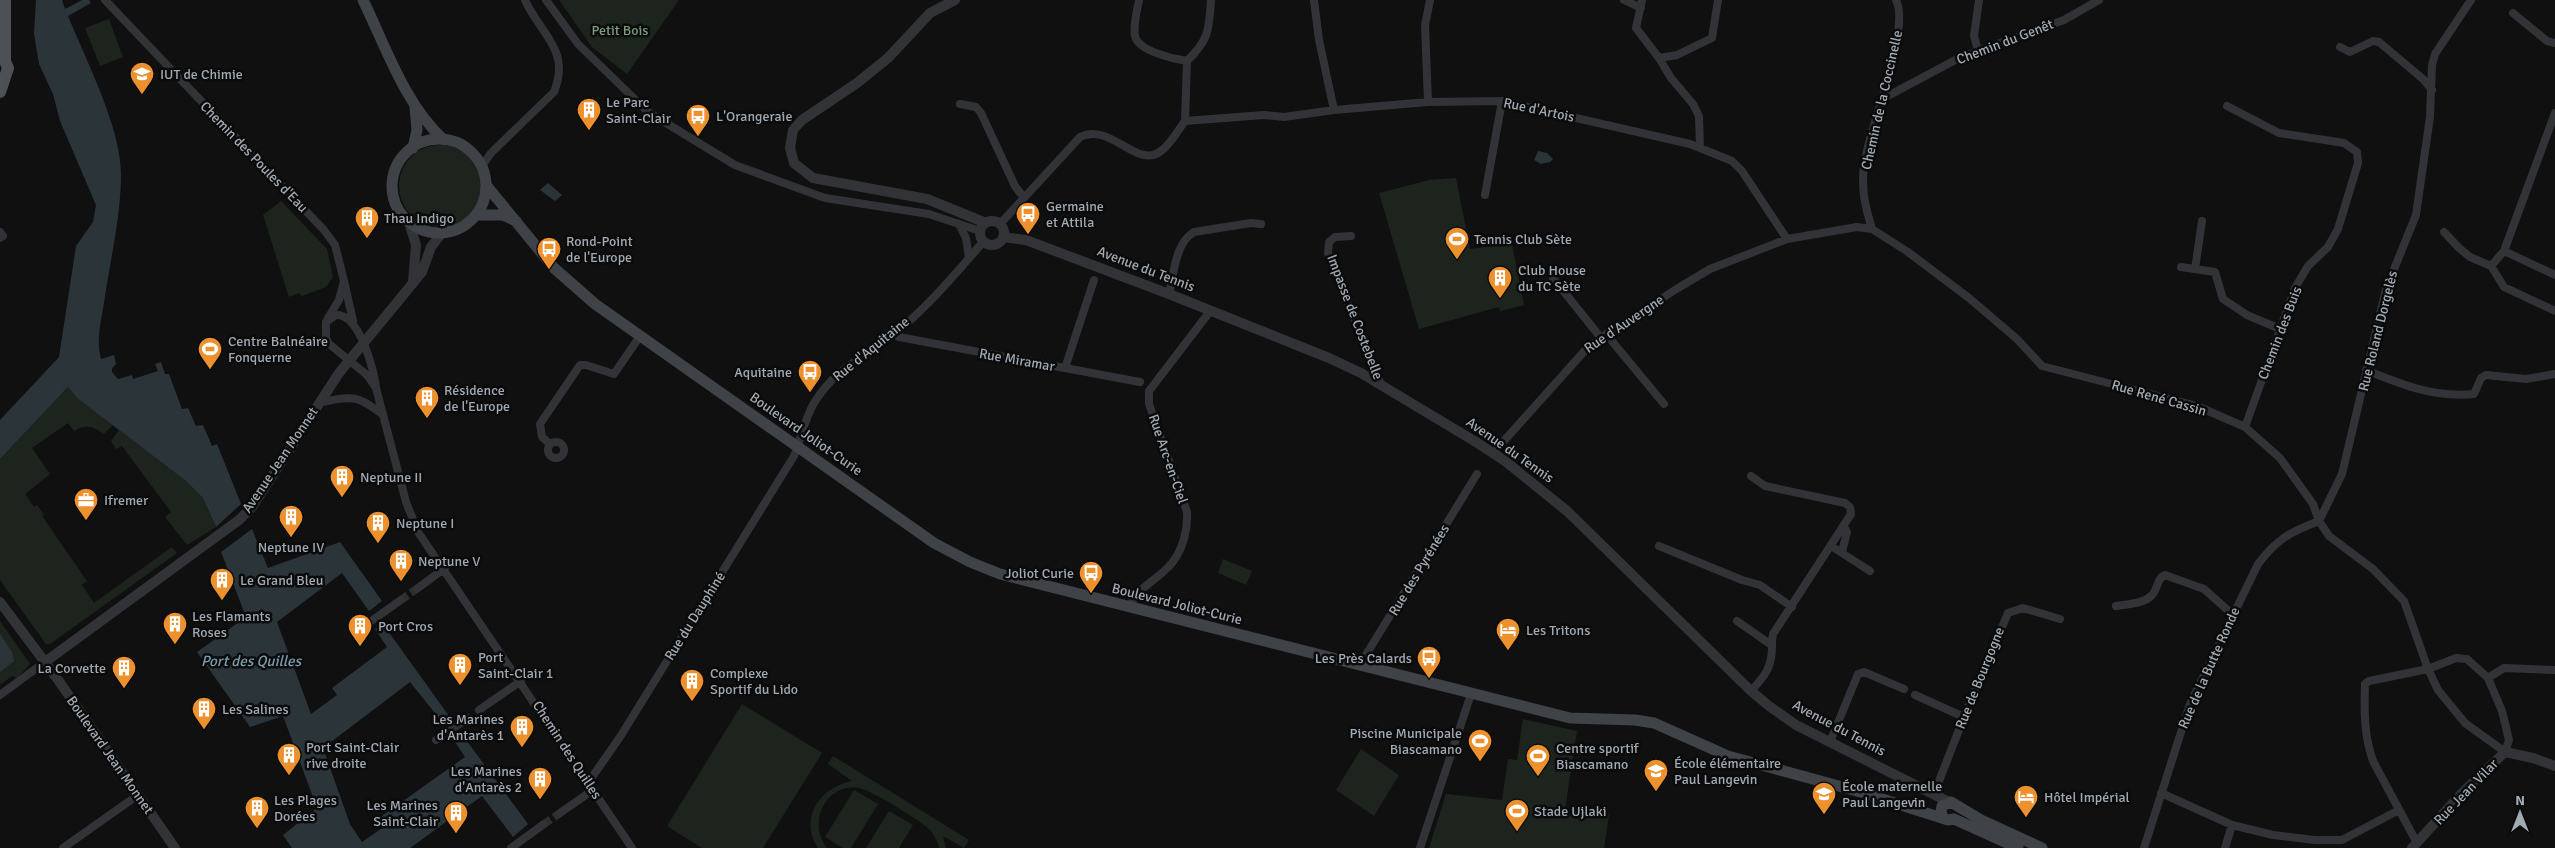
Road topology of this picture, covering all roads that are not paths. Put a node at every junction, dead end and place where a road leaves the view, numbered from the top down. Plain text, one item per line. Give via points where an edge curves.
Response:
1 (5, 0) edge
2 (105, 0) edge
3 (363, 0) edge
4 (525, 0) edge
5 (546, 0) edge
6 (955, 0) edge
7 (1139, 0) edge
8 (1211, 0) edge
9 (1314, 0) edge
10 (1430, 0) edge
11 (1624, 0) edge
12 (1718, 0) edge
13 (1896, 0) edge
14 (1979, 0) edge
15 (2100, 0) edge
16 (2471, 0) edge
17 (1641, 4) edge
18 (2513, 13) dead end
19 (2555, 43) edge
20 (2340, 47) dead end
21 (1978, 50) junction
22 (1659, 58) junction
23 (1187, 61) junction
24 (3, 67) edge
25 (2432, 90) junction
26 (0, 92) edge
27 (1884, 98) junction
28 (1502, 101) junction
29 (1428, 102) junction
30 (960, 104) dead end
31 (2227, 106) dead end
32 (415, 107) junction
33 (1334, 110) junction
34 (2555, 113) edge
35 (1185, 120) junction
36 (444, 140) junction
37 (413, 148) junction
38 (1700, 148) junction
39 (482, 166) junction
40 (486, 185) junction
41 (1485, 196) dead end
42 (1024, 198) junction
43 (477, 215) junction
44 (2202, 221) dead end
45 (409, 222) junction
46 (516, 222) junction
47 (959, 224) junction
48 (1000, 224) junction
49 (1261, 224) dead end
50 (983, 227) junction
51 (1872, 229) junction
52 (0, 232) edge
53 (2444, 232) dead end
54 (442, 233) junction
55 (1351, 236) dead end
56 (1003, 237) junction
57 (0, 238) edge
58 (1787, 239) junction
59 (984, 242) junction
60 (2504, 251) junction
61 (969, 258) junction
62 (2181, 266) dead end
63 (2491, 266) junction
64 (2196, 268) junction
65 (2555, 275) edge
66 (1554, 278) dead end
67 (1094, 280) dead end
68 (344, 281) junction
69 (413, 282) junction
70 (1169, 294) junction
71 (1211, 310) junction
72 (2555, 311) edge
73 (328, 319) junction
74 (353, 321) junction
75 (2280, 329) junction
76 (894, 334) junction
77 (640, 336) junction
78 (1603, 336) junction
79 (362, 343) junction
80 (350, 359) junction
81 (1065, 368) junction
82 (2366, 370) junction
83 (2555, 374) edge
84 (1140, 382) dead end
85 (1381, 385) junction
86 (376, 388) junction
87 (319, 403) junction
88 (1664, 404) dead end
89 (383, 414) junction
90 (2245, 427) junction
91 (550, 444) dead end
92 (798, 447) junction
93 (1493, 453) junction
94 (1476, 474) dead end
95 (1751, 476) dead end
96 (2319, 521) junction
97 (1844, 527) junction
98 (1659, 546) dead end
99 (1831, 546) junction
100 (1842, 552) junction
101 (445, 568) junction
102 (1870, 571) dead end
103 (418, 588) tunnel mouth
104 (401, 600) tunnel mouth
105 (0, 602) edge
106 (2116, 606) dead end
107 (1792, 607) junction
108 (1129, 608) junction
109 (2232, 614) junction
110 (2060, 619) dead end
111 (1737, 621) dead end
112 (367, 624) dead end
113 (1770, 644) junction
114 (45, 662) junction
115 (1362, 666) junction
116 (2428, 669) junction
117 (2555, 670) edge
118 (2488, 678) junction
119 (521, 681) junction
120 (1904, 690) dead end
121 (1751, 691) junction
122 (1471, 694) junction
123 (0, 695) edge
124 (1916, 695) dead end
125 (479, 710) dead end
126 (1964, 717) junction
127 (468, 718) dead end
128 (436, 740) dead end
129 (1830, 742) junction
130 (2505, 752) junction
131 (2555, 766) edge
132 (591, 787) junction
133 (2161, 793) junction
134 (1934, 794) junction
135 (138, 795) junction
136 (1948, 810) junction
137 (2399, 810) junction
138 (560, 813) tunnel mouth
139 (544, 824) tunnel mouth
140 (2232, 825) junction
141 (2415, 845) edge
142 (63, 848) edge
143 (175, 848) edge
144 (511, 848) edge
145 (632, 848) edge
146 (1420, 848) edge
147 (2018, 848) edge
148 (2042, 848) edge
149 (2144, 848) edge
150 (2224, 848) edge

1 - 24 main road
2 - 68 street, Chemin des Poules d'Eau via 324,230 335,245
3 - 32 main road
4 - 39 street via 558,53 559,80 554,92 491,153
5 - 47 street via 578,44 648,112 735,165 825,198 929,214
6 - 50 street via 930,13 888,58 802,120 793,130 790,148 794,163 813,178 927,199
7 - 23 street via 1137,41 1143,47
8 - 23 street via 1208,30 1202,47
9 - 33 street
10 - 29 street via 1425,25
11 - 17 street
12 - 22 street via 1712,38 1677,55
13 - 27 street, Chemin de la Coccinelle via 1900,19
14 - 21 street via 1974,36
15 - 21 street, Chemin du Genêt via 2064,20
16 - 25 street, Rue Roland Dorgelès via 2435,54
17 - 22 street via 1636,28
18 - 19 street via 2547,41
20 - 25 street via 2350,52 2373,41 2379,42
21 - 27 street, Chemin du Genêt
22 - 38 street via 1699,116
23 - 35 street
24 - 26 main road via 8,68
25 - 82 street, Rue Roland Dorgelès via 2416,215 2386,289
27 - 51 street, Chemin de la Coccinelle via 1864,166 1863,203
28 - 29 street, Rue d'Artois
28 - 38 street, Rue d'Artois
28 - 41 street
29 - 33 street, Rue d'Artois
30 - 42 street via 976,107 981,113 1015,186
31 - 75 street, Chemin des Buis via 2279,133 2344,143 2357,152 2358,163 2338,229 2328,247 2308,266 2295,288
32 - 36 main road
32 - 37 main road via 417,130
33 - 35 street, Rue d'Artois via 1284,116
34 - 60 street
35 - 42 street via 1163,150 1154,156 1145,156 1104,135 1090,132 1080,137
36 - 37 main road via 422,143
36 - 39 main road via 470,151
37 - 45 main road via 398,164 392,184 396,205
38 - 58 street, Rue d'Artois via 1732,161 1742,171
39 - 40 main road
40 - 43 main road
40 - 46 main road, Boulevard Joliot-Curie
42 - 48 street
43 - 46 main road via 503,215
43 - 54 main road via 467,224
44 - 64 street
45 - 54 main road via 424,231
45 - 69 street via 416,246
46 - 77 main road, Boulevard Joliot-Curie via 568,282
47 - 50 street
47 - 61 street via 966,238
48 - 50 street via 994,221
48 - 56 street
49 - 70 street via 1194,232 1186,237 1181,245
50 - 59 street
51 - 58 street via 1857,227
51 - 90 street, Rue René Cassin via 1969,298 2017,339 2042,366 2197,406
52 - 57 street via 3,236
53 - 63 street via 2470,257
54 - 69 street, Avenue Jean Monnet via 431,247 422,272
55 - 85 street, Impasse de Costebelle via 1335,237 1329,242 1328,253
56 - 59 street via 996,244
56 - 70 street, Avenue du Tennis via 1026,240
58 - 78 street, Rue d'Auvergne via 1710,269
59 - 61 street, Rue d'Aquitaine
60 - 63 street
60 - 65 street
61 - 76 street, Rue d'Aquitaine
62 - 64 street
63 - 72 street via 2504,287
64 - 75 street via 2215,272 2223,299 2247,315
66 - 78 street
67 - 81 street
68 - 73 street via 339,300
68 - 74 street, Chemin des Poules d'Eau
69 - 79 street, Avenue Jean Monnet
70 - 71 street, Avenue du Tennis
71 - 85 street, Avenue du Tennis via 1330,358
71 - 108 street, Rue Arc-en-Ciel via 1149,391 1149,404 1187,512 1188,529 1172,563 1133,597
73 - 74 street via 340,314
73 - 80 street via 328,343
74 - 79 street, Chemin des Poules d'Eau
75 - 90 street, Chemin des Buis
76 - 81 street, Rue Miramar
76 - 92 street, Rue d'Aquitaine via 850,362 828,384 803,424
77 - 91 street via 614,374 580,365 540,424 542,436
77 - 92 main road, Boulevard Joliot-Curie
78 - 88 street
78 - 93 street, Rue d'Auvergne via 1574,360
79 - 80 street, Avenue Jean Monnet
79 - 86 street, Chemin des Quilles via 375,374
80 - 86 street, Chemin des Quilles via 367,374
80 - 87 street, Avenue Jean Monnet
81 - 84 street, Rue Miramar
82 - 83 street via 2414,389 2457,396 2474,394 2481,378 2486,375 2526,379
82 - 96 street, Rue Roland Dorgelès via 2342,474
85 - 93 street, Avenue du Tennis
86 - 89 street, Chemin des Quilles
87 - 89 street via 350,396 370,404
87 - 114 street, Avenue Jean Monnet via 252,507
89 - 101 street, Chemin des Quilles via 415,525
90 - 96 street, Rue René Cassin via 2280,458 2313,504
92 - 108 main road, Boulevard Joliot-Curie via 934,543 970,562 1000,574
92 - 132 street, Rue du Dauphiné
93 - 121 street, Avenue du Tennis via 1567,511
94 - 115 street, Rue des Pyrénées
95 - 97 street via 1764,486 1845,503 1850,507 1850,514
96 - 109 street, Rue de la Butte Ronde via 2291,531 2271,546
96 - 116 street, Rue René Cassin via 2329,536 2373,569 2404,601
97 - 99 street
97 - 100 street via 1847,532
98 - 107 street via 1760,585
99 - 100 street
99 - 107 street
100 - 102 street
101 - 103 street
101 - 119 street, Chemin des Quilles
104 - 112 street
105 - 114 street, Boulevard Jean Monnet
106 - 109 street via 2148,599 2162,576 2167,575 2204,589
107 - 113 street via 1773,634
108 - 115 main road, Boulevard Joliot-Curie
109 - 133 street, Rue de la Butte Ronde via 2190,704
110 - 126 street, Rue de Bourgogne via 2023,608 2008,613
111 - 113 street
113 - 121 street via 1771,659 1767,670
114 - 123 street
114 - 135 street, Boulevard Jean Monnet
115 - 122 main road, Boulevard Joliot-Curie
116 - 118 street via 2456,658 2467,659
116 - 130 street, Rue René Cassin via 2438,690 2465,723
116 - 137 street via 2365,684 2368,747
117 - 118 street via 2504,668
118 - 130 street via 2508,736
119 - 125 street
119 - 132 street, Chemin des Quilles
120 - 129 street via 1864,672 1858,674
121 - 129 street, Avenue du Tennis via 1796,725
122 - 136 main road, Boulevard Joliot-Curie via 1582,720 1625,719 1654,723 1728,756 1928,813
122 - 146 street
124 - 126 street
126 - 134 street, Rue de Bourgogne
127 - 128 street
129 - 134 street, Avenue du Tennis
130 - 131 street, Rue Jean Vilar
130 - 141 street, Rue Jean Vilar
132 - 138 street
132 - 145 street, Chemin des Quilles
133 - 140 street
133 - 149 street, Rue de la Butte Ronde
134 - 136 street, Avenue du Tennis
135 - 142 street
135 - 143 street, Boulevard Jean Monnet
136 - 147 main road, Avenue du Tennis
136 - 148 main road, Avenue du Tennis
137 - 140 street via 2342,840 2273,835
137 - 141 street
139 - 144 street
140 - 150 street

